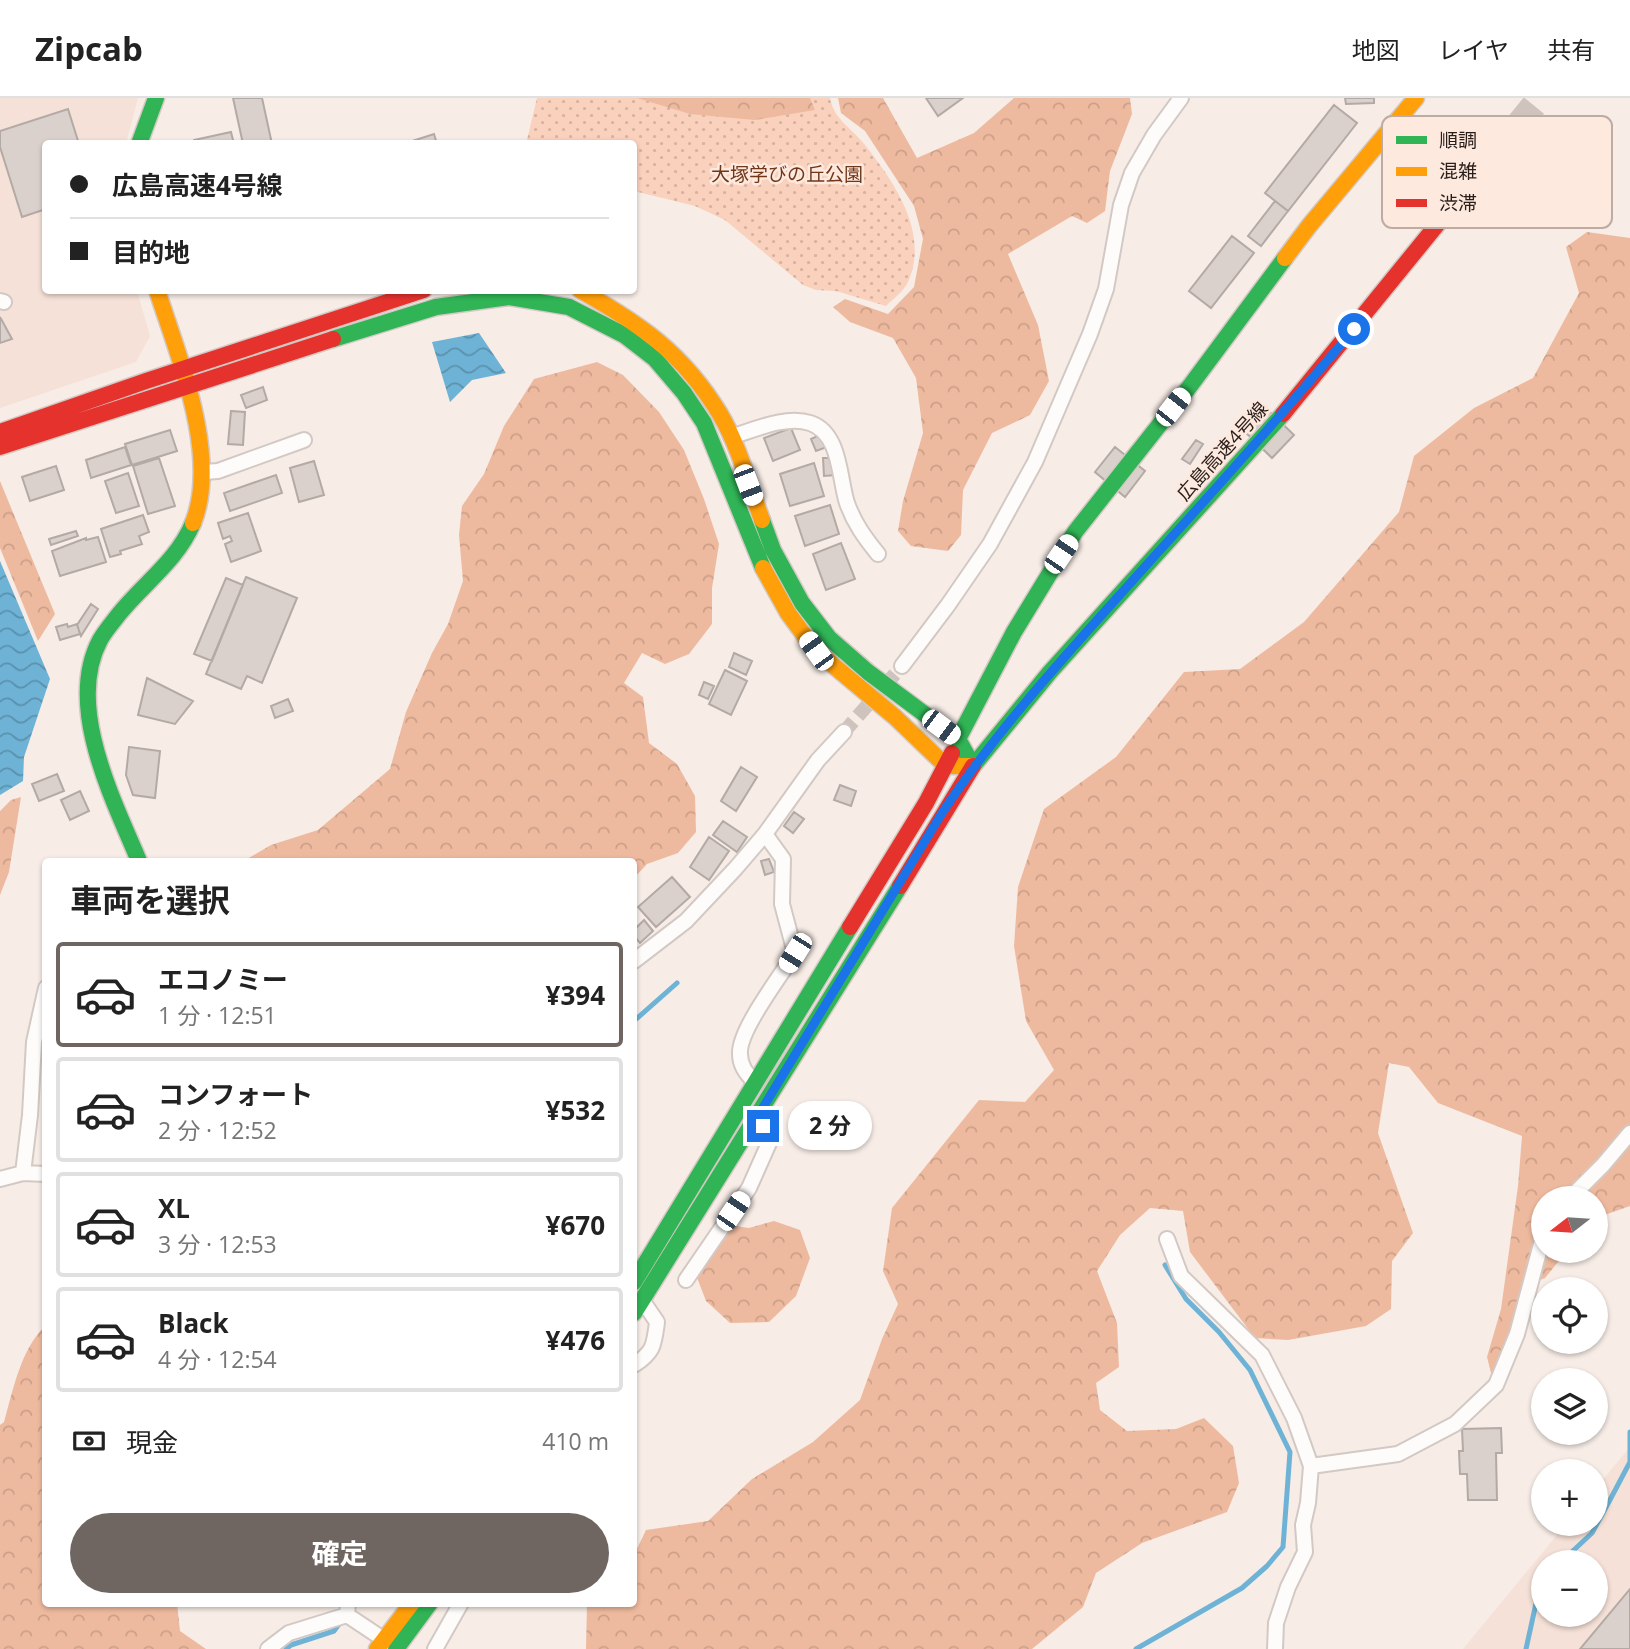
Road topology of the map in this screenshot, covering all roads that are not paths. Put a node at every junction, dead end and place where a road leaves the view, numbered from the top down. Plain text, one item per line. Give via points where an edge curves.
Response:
1 (156, 98) edge
2 (1181, 98) edge
3 (1416, 98) edge
4 (1401, 116) edge
5 (1382, 139) edge
6 (140, 140) edge
7 (1434, 228) edge
8 (157, 294) edge
9 (412, 294) edge
10 (586, 294) edge
11 (181, 370) junction
12 (186, 386) junction
13 (0, 432) edge
14 (731, 437) junction
15 (304, 440) dead end
16 (0, 447) edge
17 (204, 472) junction
18 (878, 554) dead end
19 (902, 666) tunnel mouth
20 (844, 732) tunnel mouth
21 (958, 739) junction
22 (946, 766) junction
23 (973, 766) junction
24 (765, 834) junction
25 (138, 858) edge
26 (637, 959) edge
27 (42, 1006) edge
28 (755, 1083) junction
29 (756, 1119) junction
30 (1630, 1133) edge
31 (23, 1173) junction
32 (42, 1174) edge
33 (0, 1179) edge
34 (1582, 1186) edge
35 (1167, 1239) dead end
36 (1536, 1264) edge
37 (637, 1277) edge
38 (686, 1280) dead end
39 (638, 1307) edge
40 (637, 1363) edge
41 (1311, 1466) junction
42 (410, 1607) edge
43 (426, 1607) edge
44 (459, 1607) edge
45 (348, 1609) edge
46 (390, 1647) edge
47 (268, 1649) edge
48 (435, 1649) edge
49 (1275, 1649) edge

1 - 6 main road
2 - 19 street via 1132,173 1121,205 1106,289 1035,462 990,544
3 - 4 main road
5 - 21 main road via 1309,226 1076,532 1027,610
7 - 23 main road, 広島高速4号線 via 1268,432 1049,672
8 - 11 main road
9 - 11 main road
10 - 14 main road via 631,319 666,346 698,382
11 - 12 main road
11 - 13 main road
12 - 16 main road
12 - 17 main road via 201,434
12 - 22 main road via 436,307 509,297 569,307 624,335 655,359 684,393 704,423 757,558 788,613 816,651
14 - 18 street via 785,422 811,423 827,435 858,528
14 - 21 main road via 773,550 802,603 829,638
15 - 17 street
17 - 25 main road via 197,511 182,546 111,622 96,649 89,681 87,712 96,754
20 - 24 street
21 - 22 main road
21 - 23 main road
22 - 23 main road
22 - 28 main road
23 - 29 main road, 広島高速4号線
24 - 26 street via 686,920
24 - 28 street via 783,859 782,904 795,953 746,1029 739,1053 745,1073
27 - 31 street via 34,1042
28 - 37 main road
29 - 38 street via 769,1143 749,1188
29 - 39 main road, 広島高速4号線
30 - 34 street
31 - 32 street
31 - 33 street
35 - 41 street via 1181,1276 1262,1355 1294,1418
36 - 41 street via 1517,1334 1496,1385 1455,1424 1398,1454
39 - 40 street via 657,1322 654,1344
41 - 49 street via 1303,1525 1305,1552 1276,1623
42 - 46 main road
43 - 46 main road
44 - 48 street
45 - 46 street
45 - 47 street via 289,1633

